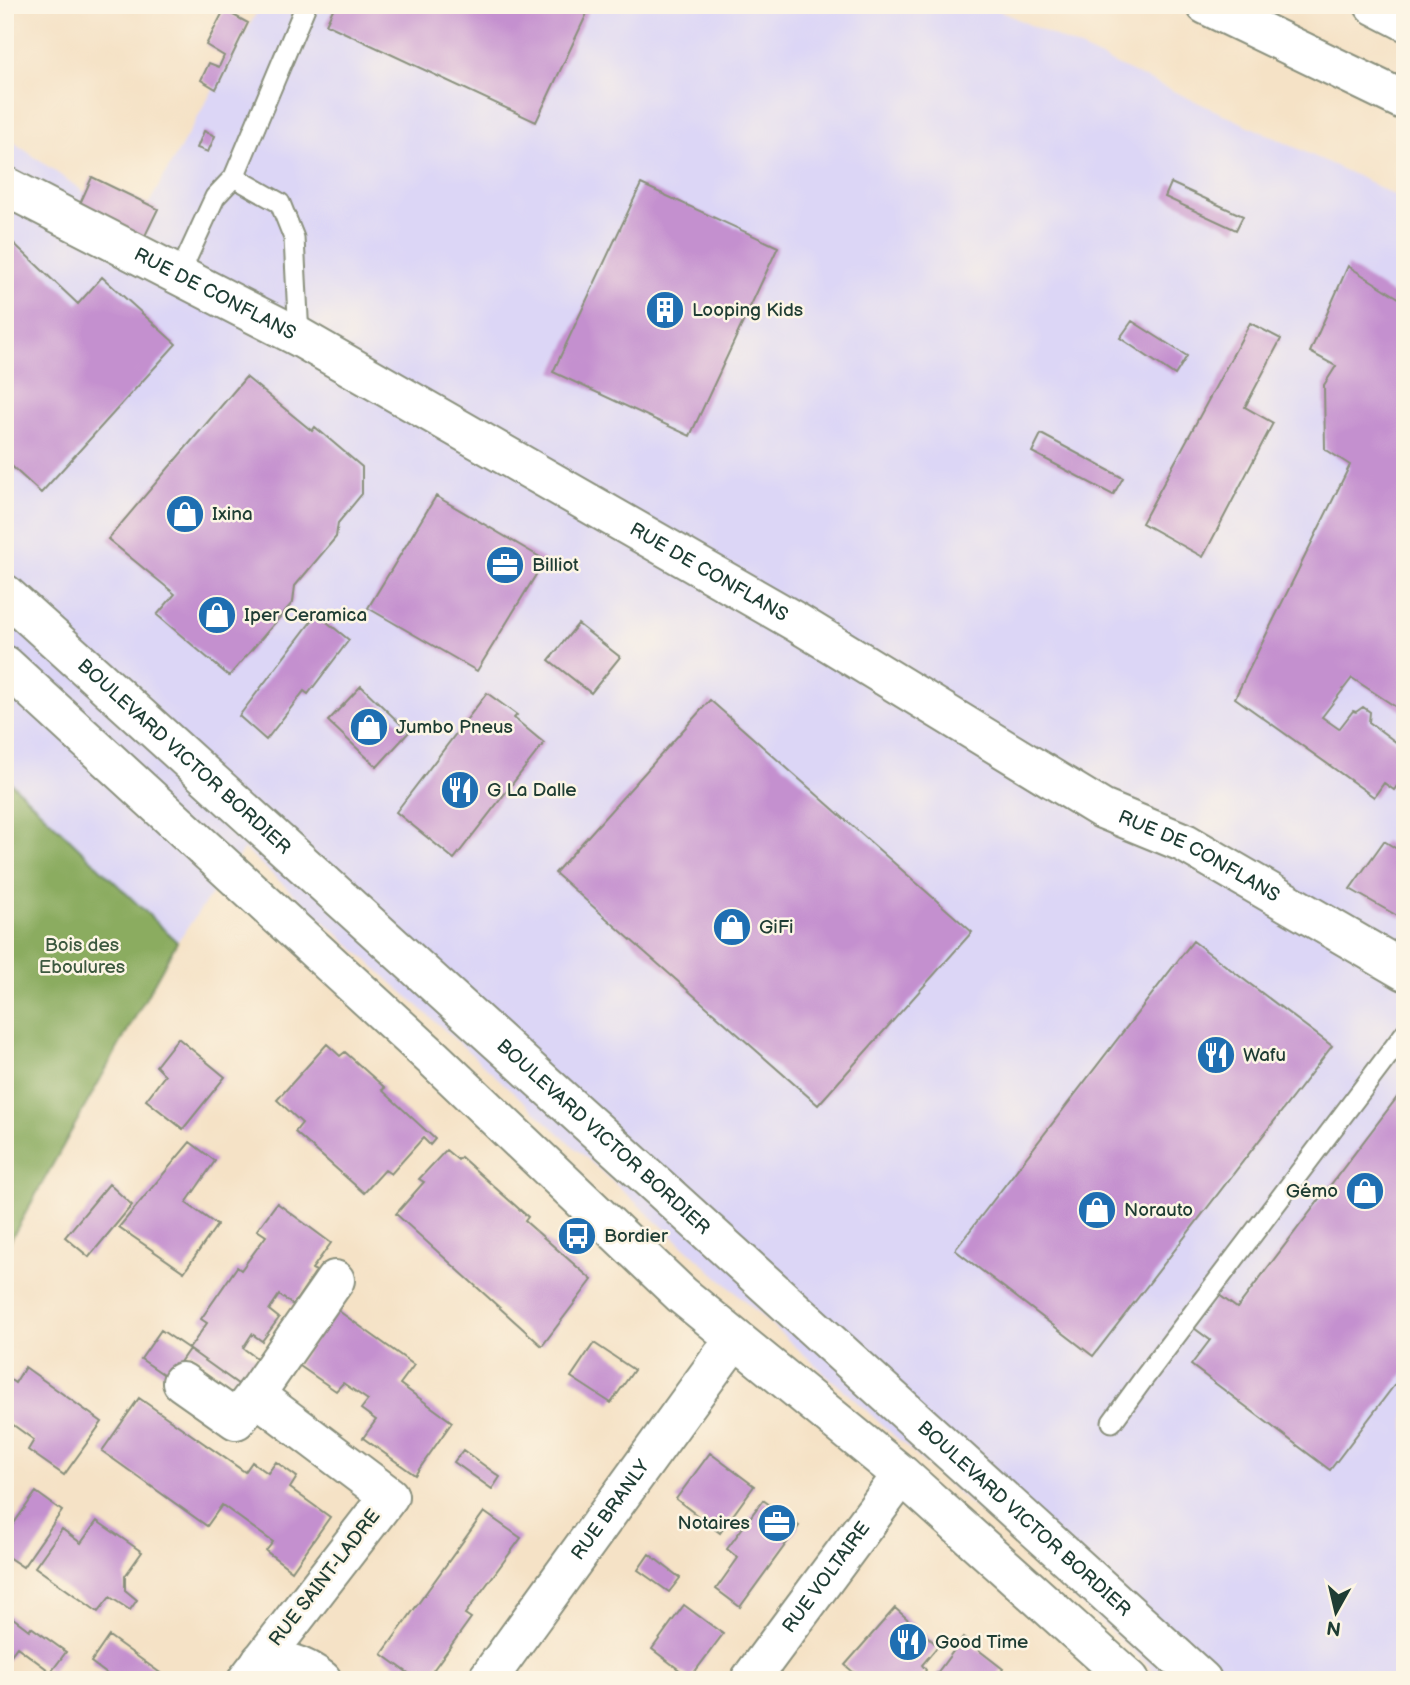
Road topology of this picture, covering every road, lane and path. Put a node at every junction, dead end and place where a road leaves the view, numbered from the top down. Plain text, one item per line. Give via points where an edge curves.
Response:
1 (306, 5) edge
2 (1206, 5) edge
3 (1374, 5) edge
4 (1405, 21) edge
5 (1405, 101) edge
6 (234, 177) junction
7 (5, 186) edge
8 (189, 282) junction
9 (299, 337) junction
10 (5, 594) edge
11 (5, 665) edge
12 (1405, 971) edge
13 (1405, 1033) edge
14 (335, 1280) dead end
15 (736, 1340) junction
16 (182, 1382) dead end
17 (254, 1395) junction
18 (1112, 1422) dead end
19 (901, 1475) junction
20 (254, 1671) edge
21 (322, 1680) edge
22 (487, 1680) edge
23 (750, 1680) edge
24 (1130, 1680) edge
25 (1202, 1680) edge

1 - 6 lane
2 - 5 main road
3 - 4 main road
6 - 8 lane via 215,197 184,262
6 - 9 lane via 280,203 294,238
7 - 8 main road, RUE DE CONFLANS
8 - 9 main road, RUE DE CONFLANS
9 - 12 main road, RUE DE CONFLANS via 750,595 1102,809 1185,843
10 - 25 main road, BOULEVARD VICTOR BORDIER
11 - 15 main road via 434,1059 682,1295
13 - 18 lane
14 - 17 main road
15 - 19 main road
15 - 22 main road, RUE BRANLY
16 - 17 main road via 236,1420
17 - 20 main road, RUE SAINT-LADRE via 389,1496
19 - 23 main road, RUE VOLTAIRE
19 - 24 main road
20 - 21 main road via 284,1661 307,1668

